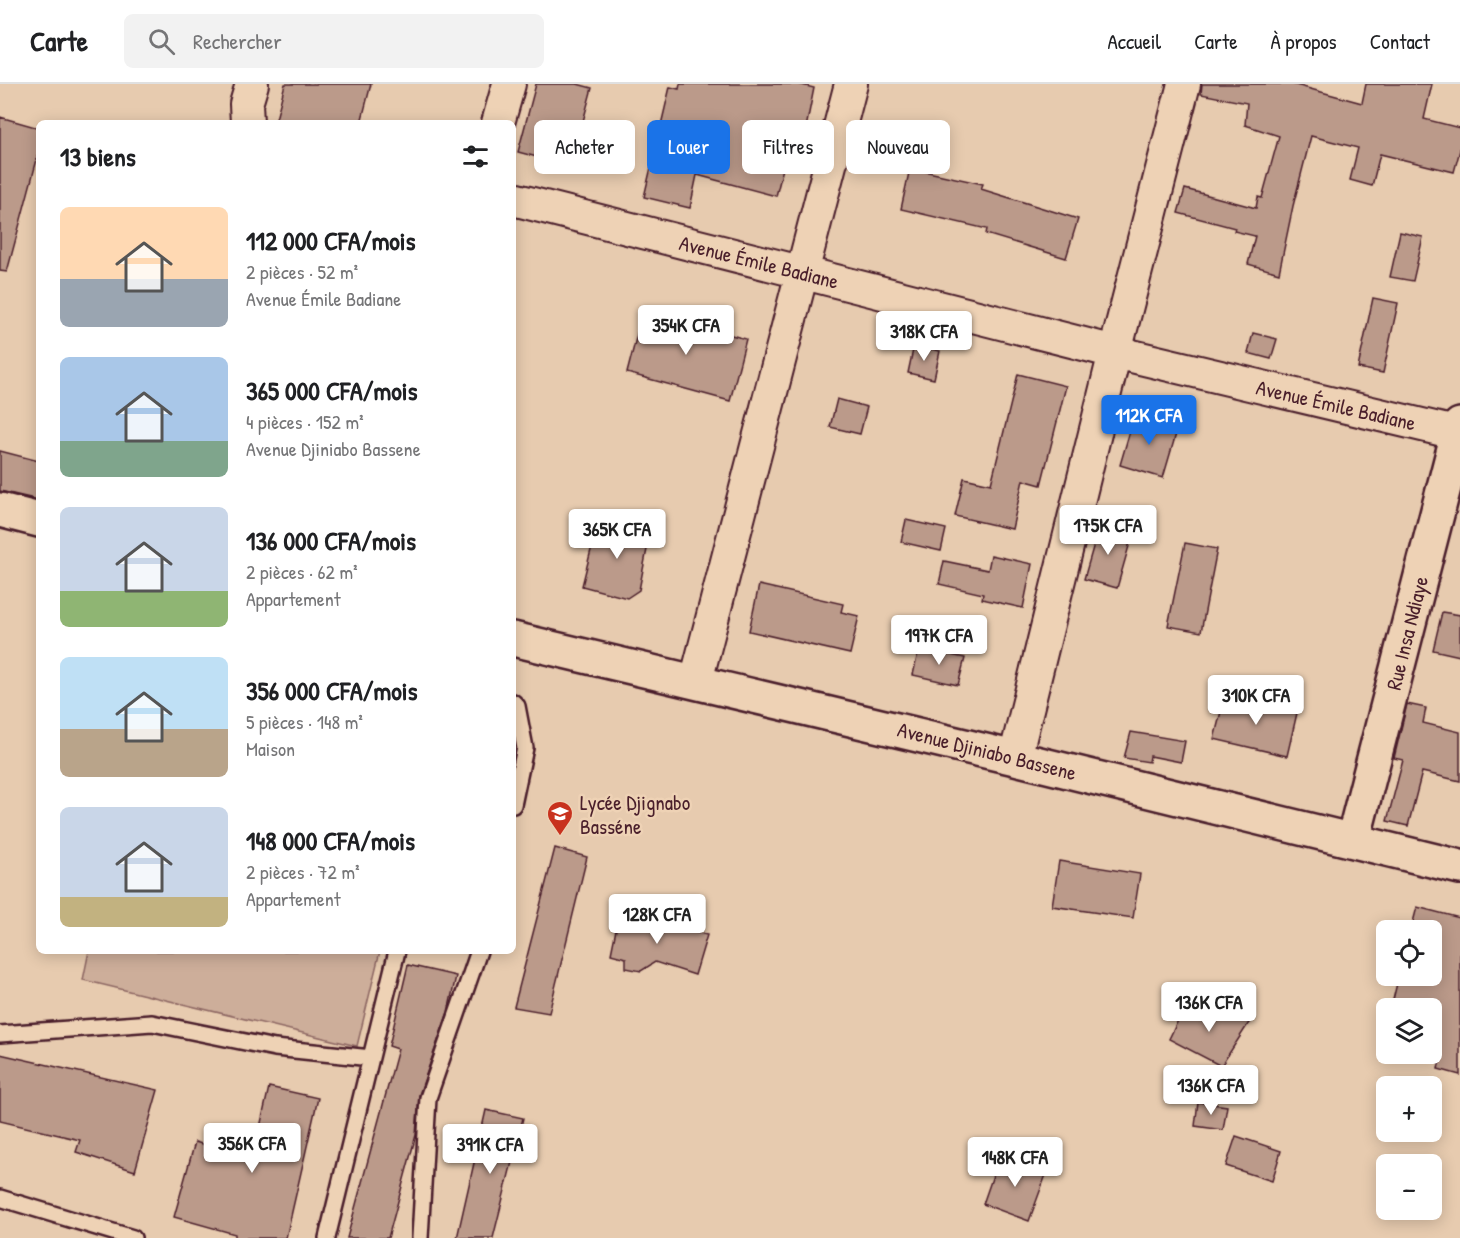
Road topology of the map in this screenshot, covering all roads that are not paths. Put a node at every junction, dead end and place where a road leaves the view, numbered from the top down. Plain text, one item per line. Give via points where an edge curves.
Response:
1 (252, 84) edge
2 (508, 84) edge
3 (851, 84) edge
4 (1184, 84) edge
5 (247, 120) edge
6 (499, 120) edge
7 (516, 200) edge
8 (801, 273) junction
9 (1115, 352) junction
10 (1459, 431) edge
11 (0, 510) edge
12 (36, 519) edge
13 (516, 640) edge
14 (696, 681) junction
15 (516, 705) edge
16 (1015, 758) junction
17 (516, 791) edge
18 (1353, 840) junction
19 (1460, 867) edge
20 (396, 954) edge
21 (478, 954) edge
22 (0, 1034) edge
23 (371, 1058) junction
24 (0, 1198) edge
25 (133, 1238) edge
26 (327, 1238) edge
27 (420, 1238) edge

1 - 5 street via 246,104
2 - 6 street
3 - 8 street
4 - 9 street
7 - 8 street, Avenue Émile Badiane
8 - 9 street, Avenue Émile Badiane
8 - 14 street
9 - 10 street, Avenue Émile Badiane
9 - 16 street
10 - 18 main road, Rue Insa Ndiaye
11 - 12 main road
13 - 14 main road, Avenue Djiniabo Bassene
14 - 16 main road, Avenue Djiniabo Bassene
15 - 17 lane via 525,748
16 - 18 main road, Avenue Djiniabo Bassene
18 - 19 main road, Avenue Djiniabo Bassene
20 - 23 lane
21 - 27 lane via 428,1098
22 - 23 lane via 152,1023 275,1048
23 - 26 lane
24 - 25 lane

